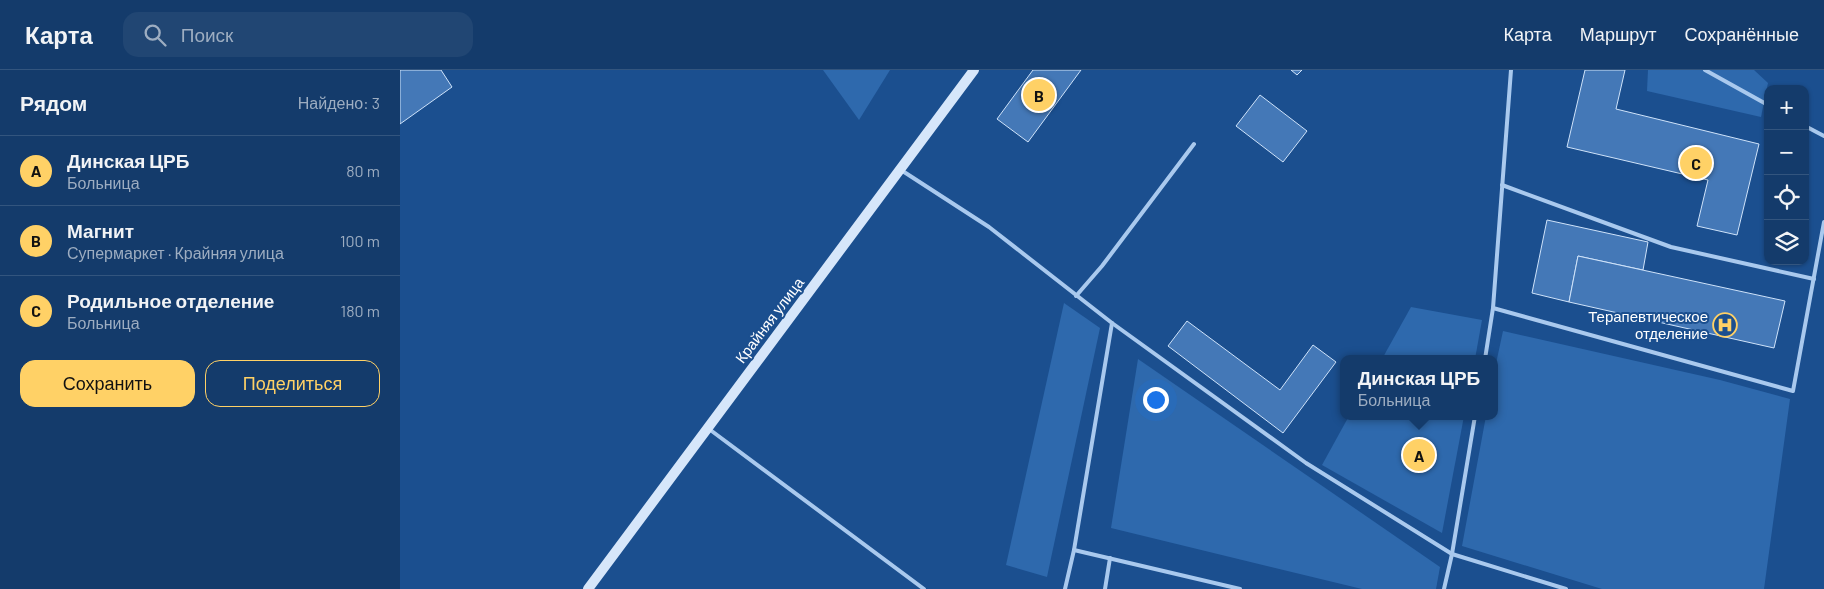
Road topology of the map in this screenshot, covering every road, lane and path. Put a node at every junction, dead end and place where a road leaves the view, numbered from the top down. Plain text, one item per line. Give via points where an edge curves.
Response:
1 (974, 70) edge
2 (1511, 70) edge
3 (1705, 70) edge
4 (1764, 103) edge
5 (1809, 128) edge
6 (1824, 136) edge
7 (1194, 144) dead end
8 (899, 169) junction
9 (1502, 185) junction
10 (1824, 222) edge
11 (1814, 279) junction
12 (1076, 296) junction
13 (1493, 308) junction
14 (1112, 323) junction
15 (1485, 355) edge
16 (1474, 420) edge
17 (708, 428) junction
18 (1074, 550) junction
19 (1452, 554) junction
20 (1110, 558) junction
21 (1225, 588) edge
22 (588, 589) edge
23 (924, 589) edge
24 (1065, 589) edge
25 (1105, 589) edge
26 (1240, 589) edge
27 (1444, 589) edge
28 (1566, 589) edge

1 - 8 main road, Крайняя улица
2 - 9 lane
3 - 4 lane
5 - 6 lane
7 - 12 lane
8 - 12 lane via 989,227
8 - 17 main road, Крайняя улица
9 - 11 lane via 1671,247
9 - 13 lane
10 - 11 lane
11 - 13 lane via 1794,392
12 - 14 lane
13 - 15 lane
14 - 18 lane
14 - 19 lane via 1306,463
16 - 19 lane
17 - 22 main road, Крайняя улица
17 - 23 lane
18 - 20 lane
18 - 24 lane
19 - 27 lane
19 - 28 lane
20 - 21 lane
20 - 25 lane
21 - 26 lane

